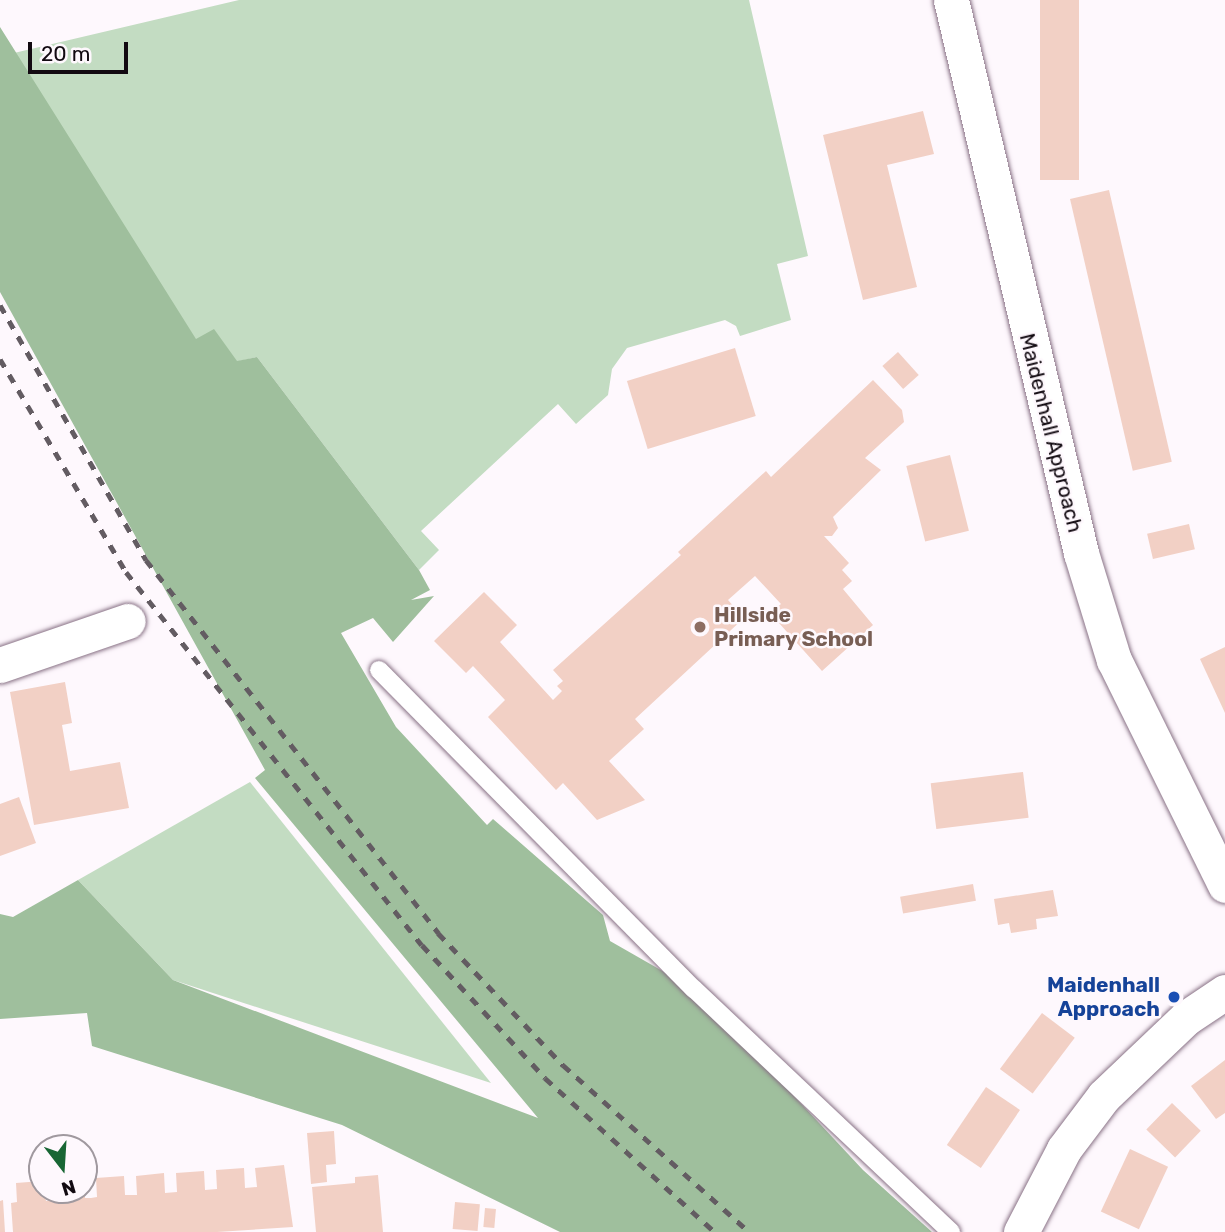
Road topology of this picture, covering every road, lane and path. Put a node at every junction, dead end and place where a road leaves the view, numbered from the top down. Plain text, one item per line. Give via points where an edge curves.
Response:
1 (951, 0) edge
2 (128, 621) dead end
3 (0, 660) edge
4 (379, 670) dead end
5 (1225, 886) edge
6 (1225, 992) edge
7 (951, 1232) edge
8 (1021, 1232) edge

1 - 5 street, Maidenhall Approach via 1081,553 1114,660
2 - 3 street
4 - 7 lane via 694,989
6 - 8 street via 1186,1018 1104,1096 1064,1149

